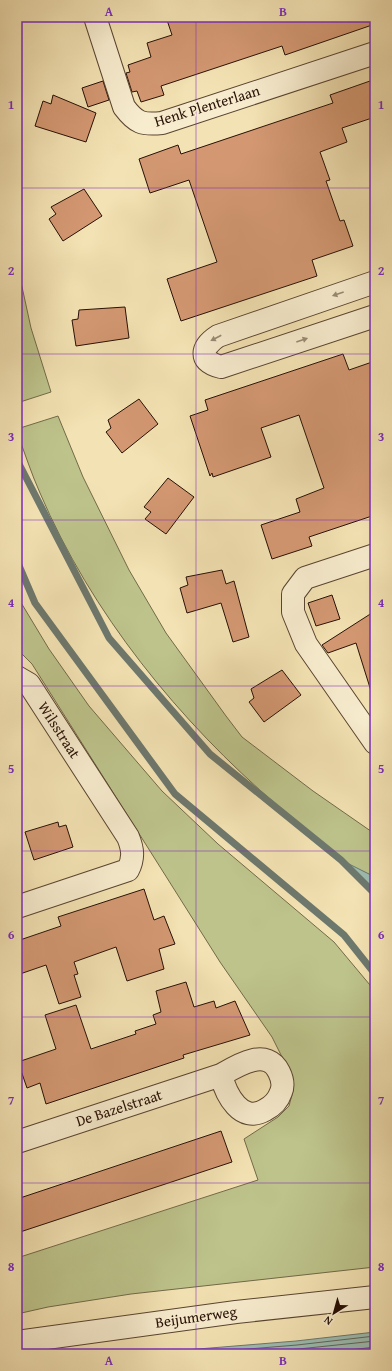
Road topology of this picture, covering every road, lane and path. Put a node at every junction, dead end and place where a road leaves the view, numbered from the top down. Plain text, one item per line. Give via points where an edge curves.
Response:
1 (96, 22) edge
2 (375, 52) edge
3 (375, 282) edge
4 (375, 316) edge
5 (375, 555) edge
6 (17, 677) edge
7 (375, 743) edge
8 (17, 907) edge
9 (221, 1075) dead end
10 (17, 1142) edge
11 (375, 1297) edge
12 (17, 1342) edge

1 - 2 street, Henk Plenterlaan via 124,107 133,119 147,124 162,123
3 -> 4 street via 218,336 205,348 205,356 210,364 221,367
5 - 7 street via 305,578 292,594 293,612 306,644
6 - 8 street, Wilsstraat via 29,684 128,837 133,850 128,870
9 - 10 street, De Bazelstraat
11 - 12 street, Beijumerweg via 236,1312

